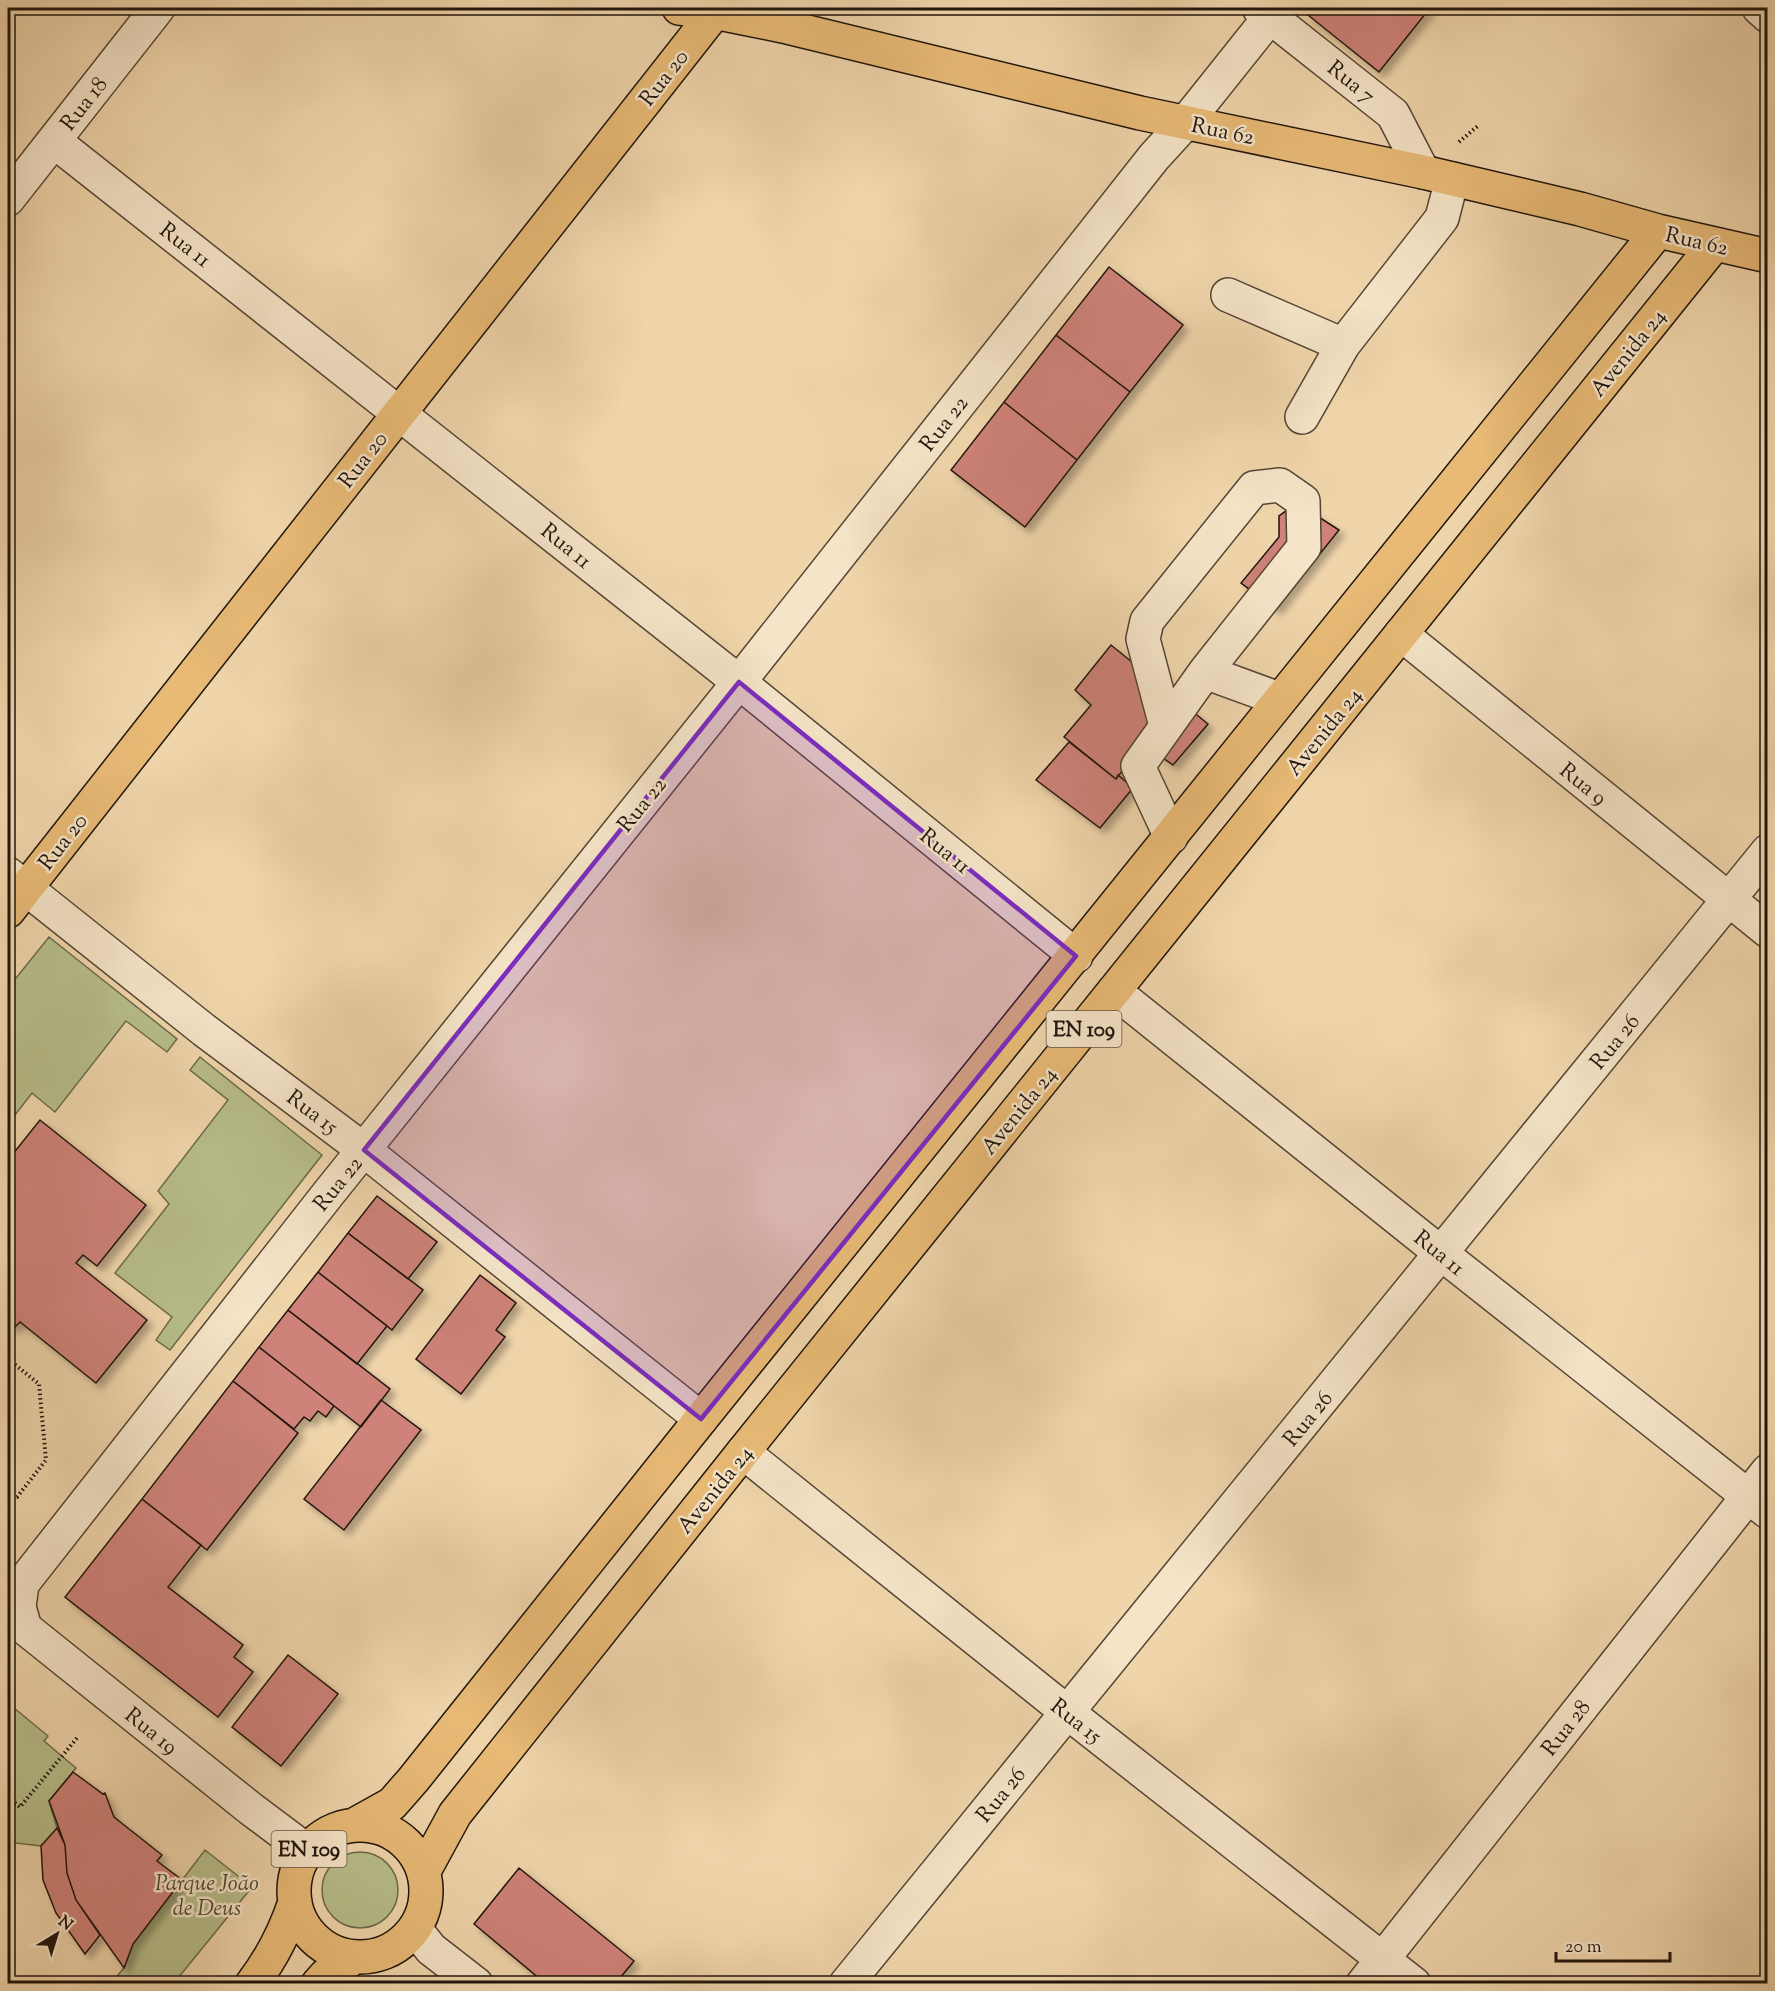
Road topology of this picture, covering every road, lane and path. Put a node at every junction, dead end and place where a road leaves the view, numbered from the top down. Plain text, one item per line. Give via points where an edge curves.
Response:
1 (158, 8) edge
2 (679, 8) edge
3 (1759, 8) edge
4 (716, 10) edge
5 (1269, 10) edge
6 (1767, 16) edge
7 (1186, 122) junction
8 (54, 141) junction
9 (1437, 176) junction
10 (8, 199) edge
11 (1658, 231) junction
12 (1714, 245) junction
13 (1767, 256) edge
14 (1228, 296) dead end
15 (1343, 345) junction
16 (399, 412) junction
17 (1302, 417) dead end
18 (1401, 634) junction
19 (1205, 672) junction
20 (739, 682) junction
21 (1279, 699) junction
22 (1166, 726) junction
23 (1171, 837) junction
24 (1767, 851) edge
25 (14, 891) edge
26 (1727, 900) junction
27 (1767, 931) edge
28 (1076, 956) junction
29 (1114, 991) junction
30 (364, 1150) junction
31 (1442, 1254) junction
32 (8, 1359) edge
33 (701, 1419) junction
34 (743, 1452) junction
35 (1767, 1471) edge
36 (8, 1498) edge
37 (1757, 1504) edge
38 (13, 1604) edge
39 (1067, 1712) junction
40 (77, 1738) dead end
41 (8, 1797) edge
42 (356, 1824) junction
43 (307, 1851) junction
44 (424, 1871) junction
45 (295, 1902) junction
46 (415, 1929) junction
47 (355, 1957) junction
48 (1373, 1971) edge
49 (252, 1983) edge
50 (318, 1983) edge
51 (476, 1983) edge
52 (846, 1983) edge
53 (1414, 1983) edge

1 - 8 street, Rua 18
2 - 4 main road, Rua 62
3 - 6 street
4 - 7 main road, Rua 62
4 - 16 main road, Rua 20
5 - 7 street, Rua 22
5 - 9 street, Rua 7 via 1393,114
7 - 9 main road, Rua 62
7 - 20 street, Rua 22 via 1154,157
8 - 10 street, Rua 18
8 - 16 street, Rua 11
9 - 11 main road, Rua 62
9 - 15 street via 1442,218
11 - 12 main road, Rua 62
11 - 21 main road, EN 109
12 - 13 main road, Rua 62
12 - 18 main road, Avenida 24 / EN 109
14 - 15 street
15 - 17 street
16 - 20 street, Rua 11
16 - 25 main road, Rua 20
18 - 26 street, Rua 9
18 - 29 main road, Avenida 24 / EN 109
19 - 21 street
19 - 22 street
19 - 22 street via 1304,547 1303,501 1280,485 1254,488 1147,621 1143,639
20 - 28 street, Rua 11
20 - 30 street, Rua 22
21 - 23 main road, EN 109
22 - 23 street via 1138,766
23 - 28 main road, EN 109
24 - 26 street, Rua 26
25 - 30 street, Rua 15
26 - 27 street, Rua 9
26 - 31 street, Rua 26
28 - 33 main road, EN 109
29 - 31 street, Rua 11
29 - 34 main road, Avenida 24 / EN 109
30 - 33 street, Rua 15
30 - 38 street, Rua 22 via 36,1565
31 - 37 street, Rua 11
31 - 39 street, Rua 26
32 - 36 path via 39,1384 46,1460 17,1497
33 - 42 main road, EN 109 via 413,1780 392,1804
34 - 39 street, Rua 15
34 - 44 main road, Avenida 24 / EN 109 via 455,1814
35 - 37 street, Rua 28
37 - 48 street, Rua 28
38 - 43 street, Rua 19 via 25,1628
39 - 48 street, Rua 15
39 - 52 street, Rua 26
40 - 41 path via 20,1807
42 - 43 main road, EN 109 via 338,1828
42 - 44 main road, EN 109 via 378,1827 398,1836 414,1852
43 - 45 main road, EN 109 via 298,1867
44 - 46 main road, EN 109 via 424,1911
45 - 47 main road, EN 109 via 302,1922 316,1940
45 - 49 main road, EN 109 via 284,1933
46 - 47 main road, EN 109 via 399,1945 378,1955
46 - 51 street via 431,1949
47 - 50 main road, EN 109
48 - 53 street, Rua 15

